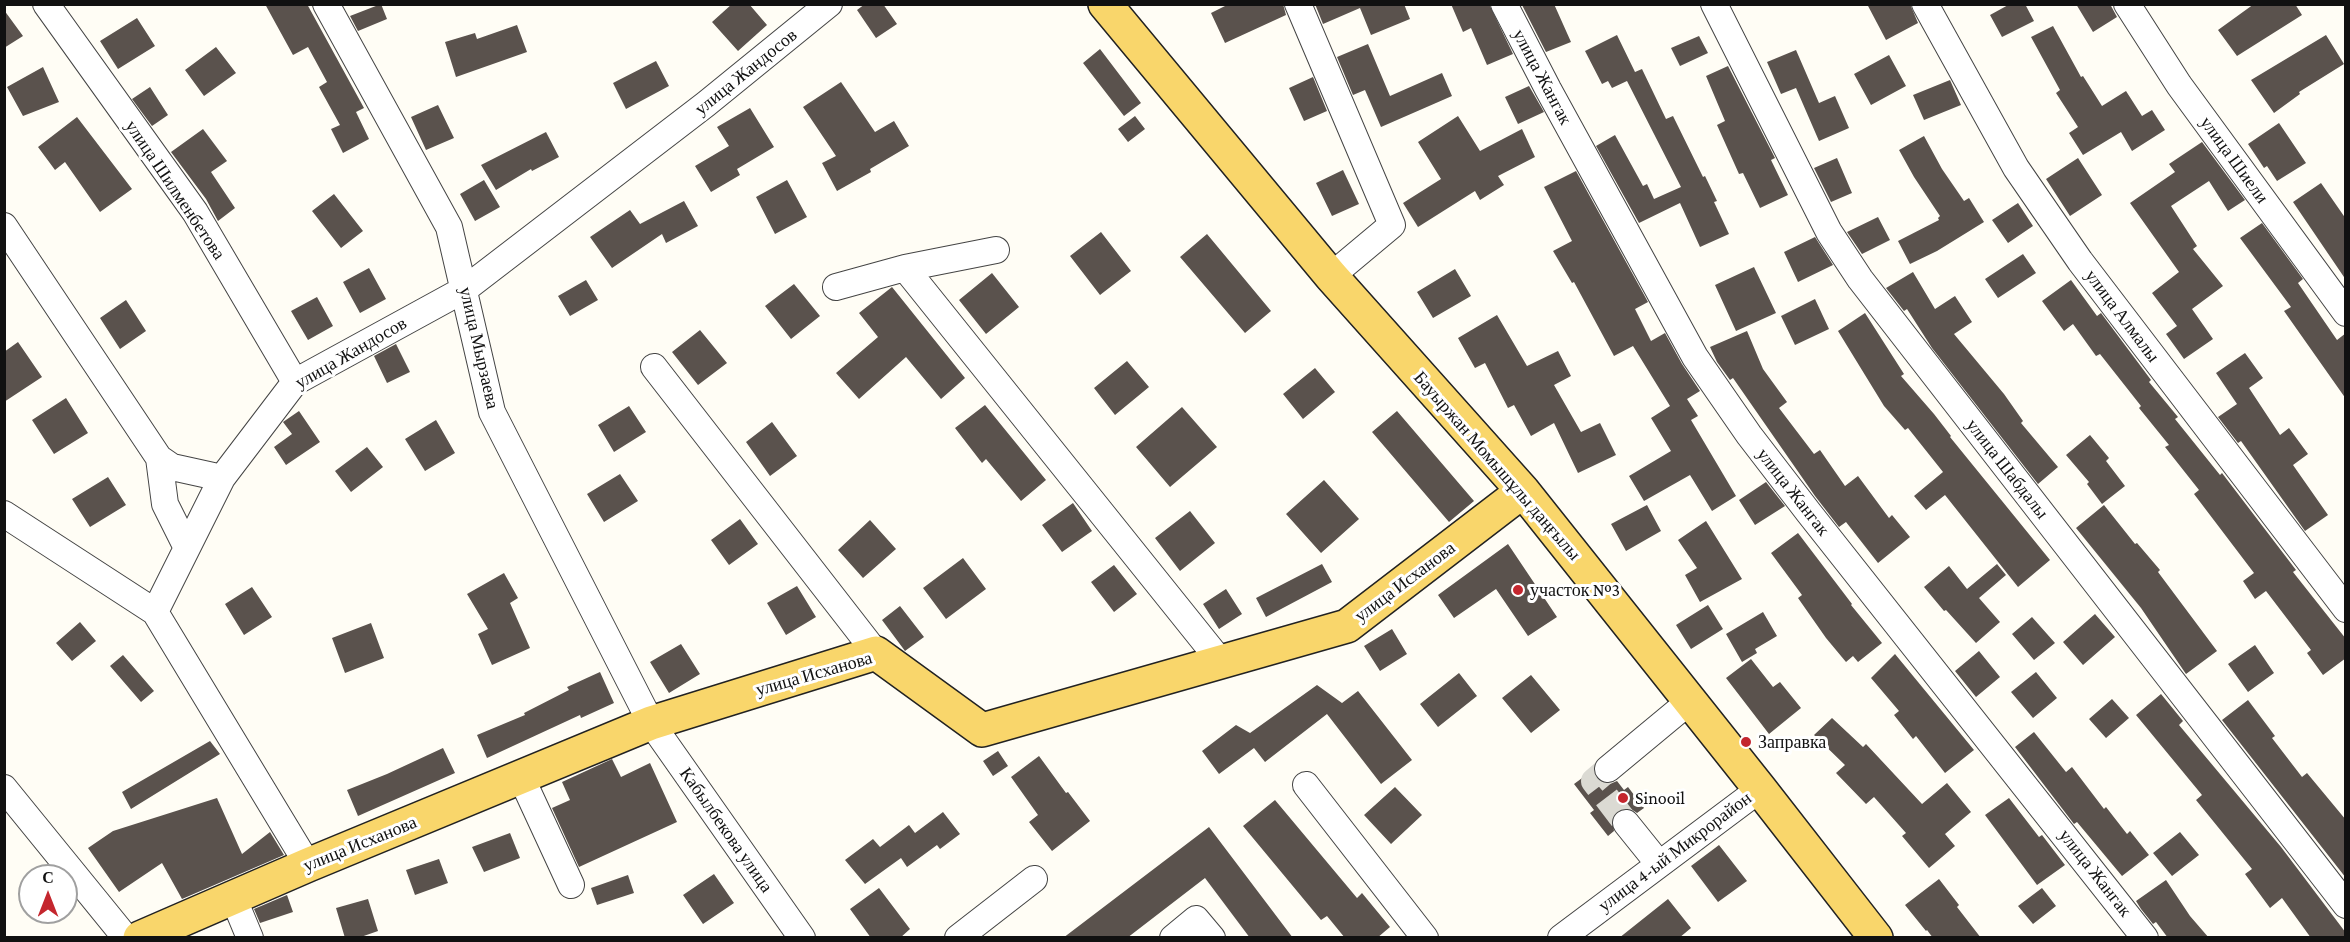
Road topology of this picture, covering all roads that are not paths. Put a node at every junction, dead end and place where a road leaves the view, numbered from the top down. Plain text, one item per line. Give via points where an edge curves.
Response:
1 (46, 4) edge
2 (829, 4) edge
3 (1105, 4) edge
4 (1298, 4) edge
5 (1504, 4) edge
6 (1713, 4) edge
7 (1925, 4) edge
8 (2127, 4) edge
9 (331, 6) edge
10 (4, 226) edge
11 (996, 250) dead end
12 (905, 268) junction
13 (1331, 276) junction
14 (836, 287) dead end
15 (465, 289) junction
16 (2346, 313) edge
17 (654, 367) dead end
18 (295, 382) junction
19 (159, 458) junction
20 (222, 478) junction
21 (1523, 491) junction
22 (4, 514) edge
23 (187, 548) junction
24 (2346, 609) edge
25 (155, 612) junction
26 (876, 653) junction
27 (1221, 662) junction
28 (1690, 701) junction
29 (651, 723) junction
30 (1608, 769) tunnel mouth
31 (521, 777) junction
32 (1306, 785) dead end
33 (4, 788) edge
34 (1760, 789) junction
35 (1626, 823) tunnel mouth
36 (1659, 864) junction
37 (309, 865) junction
38 (1034, 879) dead end
39 (572, 885) dead end
40 (233, 897) junction
41 (2346, 905) edge
42 (126, 938) edge
43 (140, 938) edge
44 (250, 938) edge
45 (802, 938) edge
46 (958, 938) edge
47 (1173, 938) edge
48 (1212, 938) edge
49 (1425, 938) edge
50 (1561, 938) edge
51 (1875, 938) edge
52 (2145, 938) edge

1 - 18 street, улица Шилменбетова via 195,212
2 - 15 street, улица Жандосов
3 - 13 main road, Бауыржан Момышұлы даңғылы
4 - 13 street via 1392,225
5 - 52 street, улица Жангак via 1695,357 1809,513
6 - 41 street, улица Шабдалы via 1829,232 1860,279
7 - 24 street, улица Алмалы via 2016,168 2080,261
8 - 16 street, улица Шиели via 2179,85
9 - 15 street, улица Мырзаева via 449,227
10 - 19 street
11 - 12 street
12 - 14 street
12 - 27 street
13 - 21 main road, Бауыржан Момышұлы даңғылы
15 - 18 street, улица Жандосов
15 - 29 street, улица Мырзаева via 492,412
17 - 26 street
18 - 20 street, улица Жандосов
19 - 20 street via 172,467
19 - 23 street via 165,504
20 - 23 street, улица Жандосов
21 - 27 main road, улица Исханова via 1347,626
21 - 28 main road, Бауыржан Момышұлы даңғылы
22 - 25 street
23 - 25 street, улица Жандосов
25 - 37 street
26 - 27 main road, улица Исханова via 982,730
26 - 29 main road, улица Исханова
28 - 30 street
28 - 34 main road, Бауыржан Момышұлы даңғылы
29 - 31 main road, улица Исханова
29 - 45 street, Кабылбекова улица
31 - 37 main road, улица Исханова
31 - 39 street
32 - 49 street
33 - 42 street
34 - 36 street, улица 4-ый Микрорайон
34 - 51 main road, Бауыржан Момышұлы даңғылы
35 - 36 street
36 - 50 street, улица 4-ый Микрорайон
37 - 40 main road, улица Исханова
38 - 46 street
40 - 43 main road, улица Исханова
40 - 44 street
47 - 48 street via 1196,919

